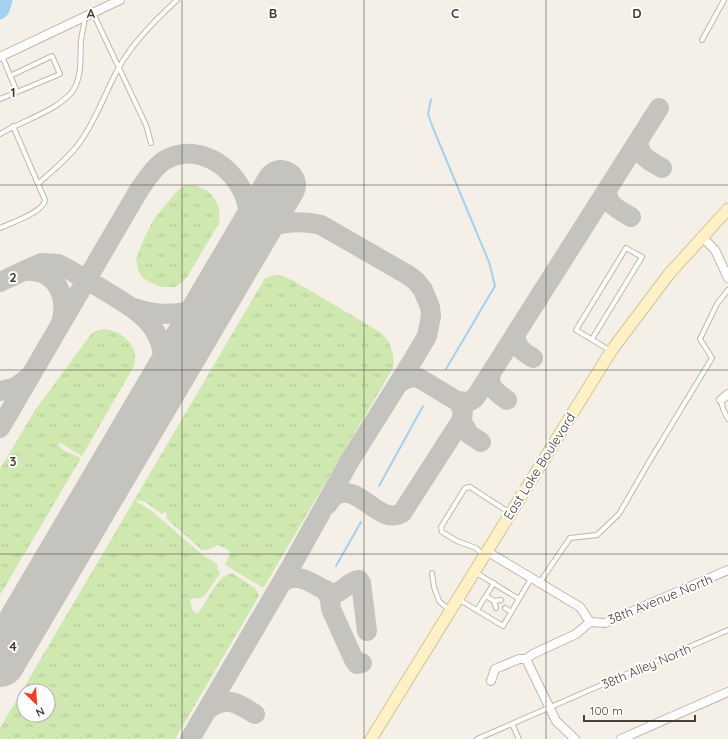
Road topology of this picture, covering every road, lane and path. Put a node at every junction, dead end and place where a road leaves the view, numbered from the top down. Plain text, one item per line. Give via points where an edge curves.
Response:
1 (120, 0) edge
2 (177, 0) edge
3 (724, 0) edge
4 (89, 15) junction
5 (702, 40) dead end
6 (1, 56) edge
7 (119, 68) junction
8 (10, 76) junction
9 (17, 92) junction
10 (0, 99) edge
11 (13, 126) junction
12 (0, 134) edge
13 (151, 143) dead end
14 (39, 183) junction
15 (728, 208) edge
16 (0, 228) edge
17 (702, 238) junction
18 (728, 278) edge
19 (728, 290) edge
20 (592, 339) junction
21 (611, 351) junction
22 (725, 397) edge
23 (728, 419) edge
24 (510, 513) junction
25 (486, 554) junction
26 (728, 570) edge
27 (474, 572) junction
28 (432, 573) dead end
29 (532, 577) junction
30 (540, 582) junction
31 (494, 583) junction
32 (486, 596) junction
33 (458, 599) junction
34 (519, 599) junction
35 (494, 601) junction
36 (477, 610) junction
37 (450, 611) junction
38 (590, 622) junction
39 (728, 630) edge
40 (526, 659) junction
41 (491, 681) dead end
42 (728, 692) edge
43 (549, 708) junction
44 (512, 724) junction
45 (371, 739) edge
46 (476, 739) edge
47 (519, 739) edge
48 (575, 739) edge
49 (621, 739) edge

1 - 4 street
2 - 7 lane via 149,27
3 - 5 lane
4 - 6 street
4 - 7 lane
4 - 11 lane via 81,41 79,72 75,87 65,100
6 - 8 lane
7 - 13 lane via 146,125
7 - 14 lane via 80,142 64,162
8 - 9 lane
8 - 9 lane via 52,56 60,74
9 - 10 lane
11 - 12 lane
11 - 14 lane
14 - 16 lane via 46,200 45,204
15 - 17 street, East Lake Boulevard
17 - 18 street via 715,250
17 - 21 street, East Lake Boulevard via 669,274
19 - 30 lane via 717,304 700,339 712,358 619,514 596,534 570,538
20 - 20 lane via 576,330 626,248 642,257
20 - 21 lane
21 - 24 street, East Lake Boulevard
22 - 23 lane via 723,409
24 - 25 street, East Lake Boulevard
24 - 25 lane via 470,487 465,488 441,527 442,532
25 - 27 street, East Lake Boulevard
25 - 29 street
26 - 38 street, 38th Avenue North via 605,622
27 - 31 lane
27 - 33 street, East Lake Boulevard
28 - 37 lane via 439,601
29 - 30 street
29 - 34 lane
30 - 38 street via 580,607
31 - 32 lane
31 - 34 lane
32 - 35 lane
32 - 36 lane
33 - 36 lane
33 - 37 street, East Lake Boulevard
34 - 36 lane via 507,609 503,626
35 - 35 lane via 499,604
37 - 45 street, East Lake Boulevard
38 - 40 street, 38th Avenue North via 576,634
39 - 43 lane, 38th Alley North
40 - 41 street, 38th Avenue North via 519,659 495,669
40 - 43 street
42 - 49 street
43 - 44 lane, 38th Alley North
43 - 48 street via 556,721
44 - 46 lane, 38th Alley North
44 - 47 lane

